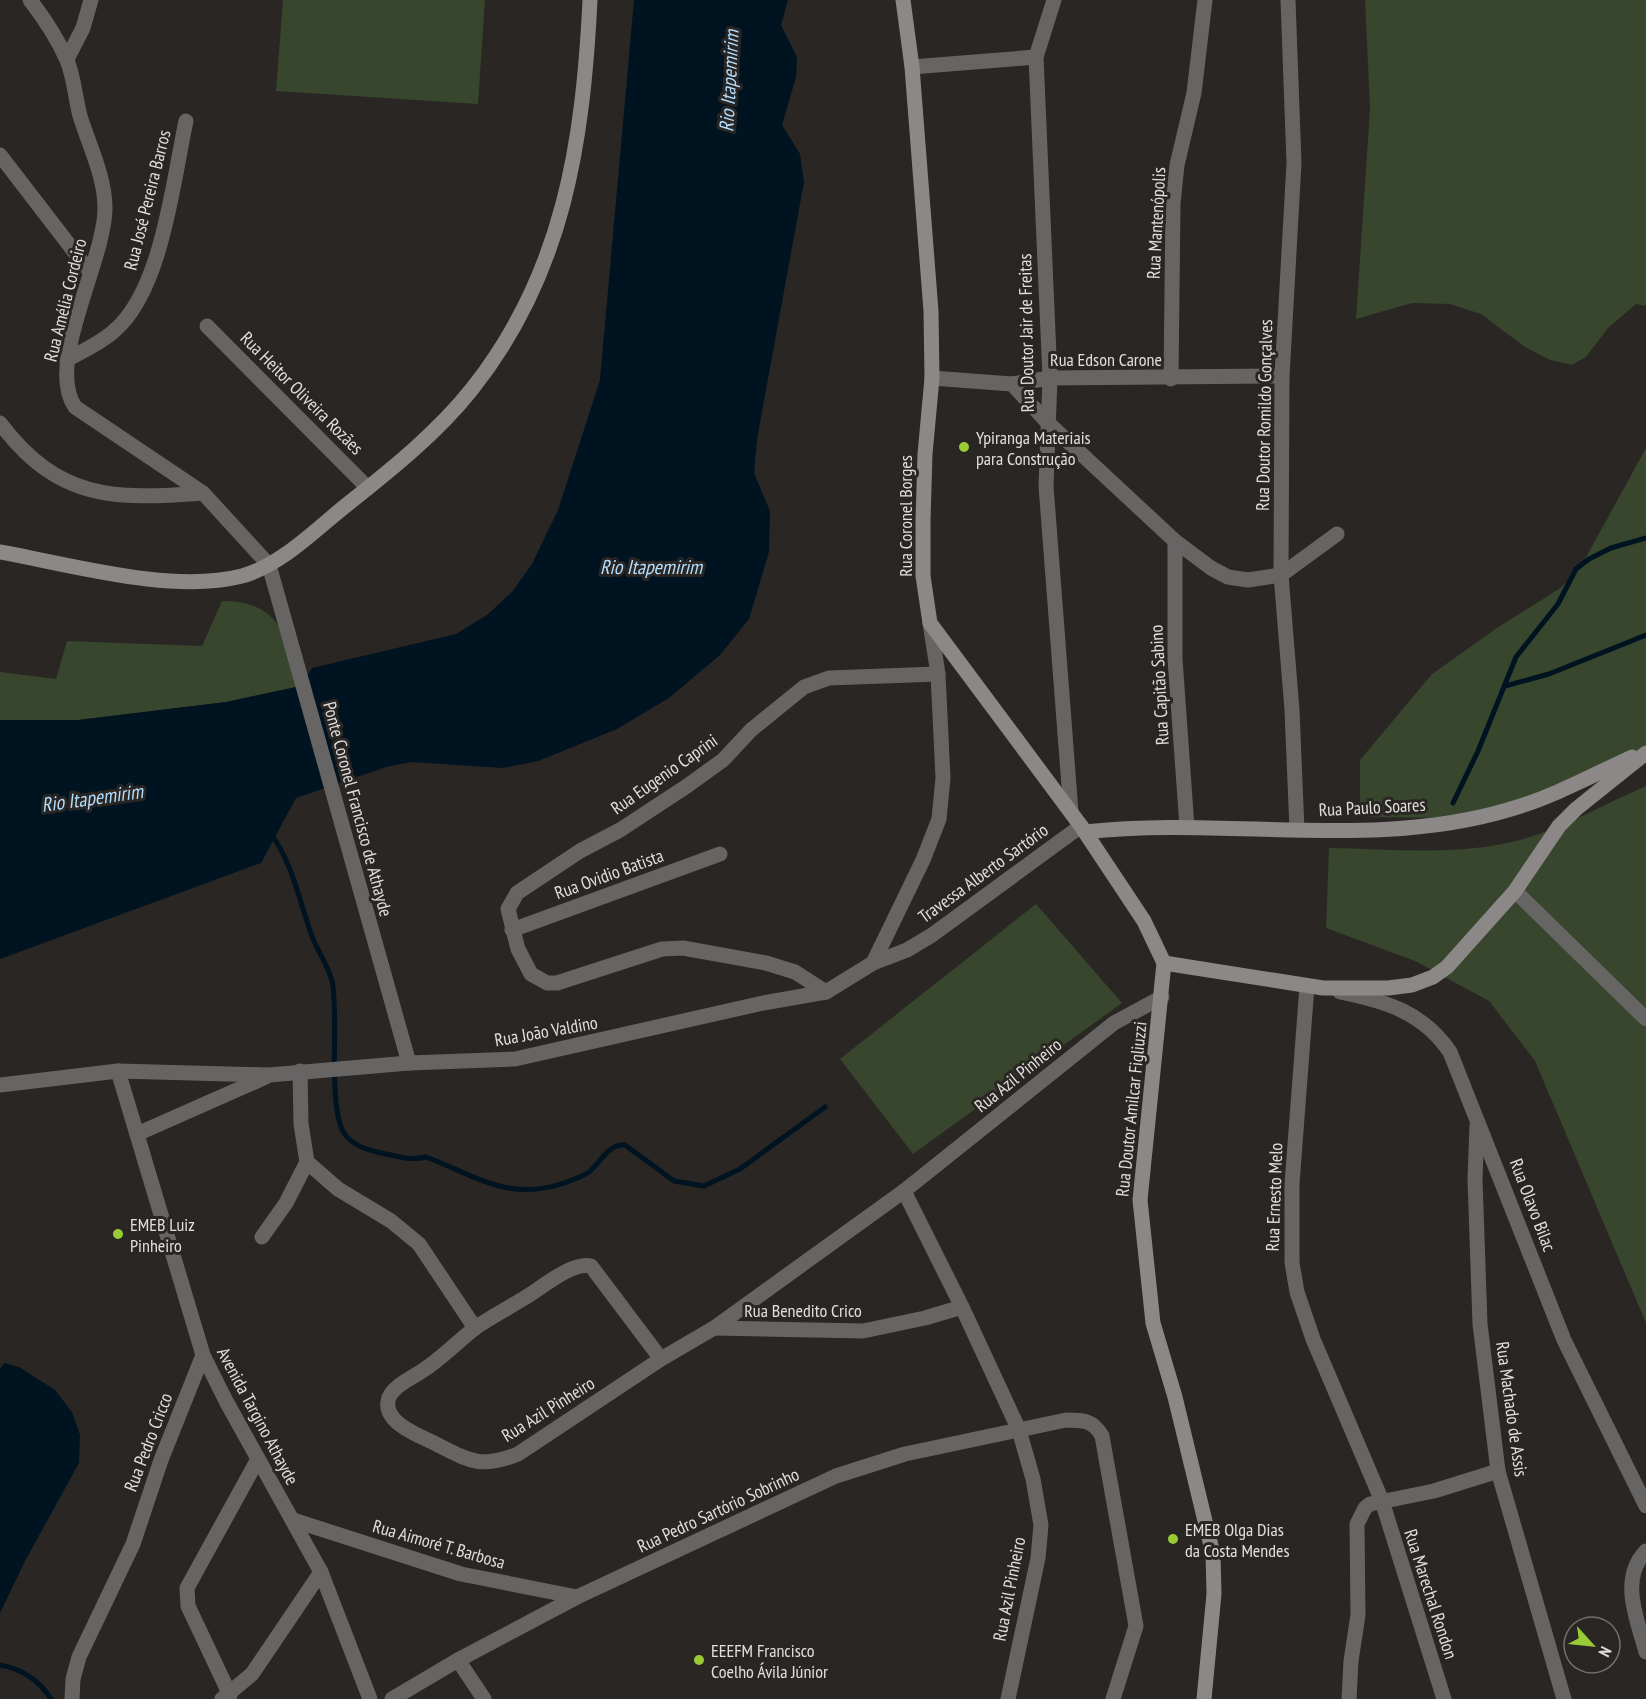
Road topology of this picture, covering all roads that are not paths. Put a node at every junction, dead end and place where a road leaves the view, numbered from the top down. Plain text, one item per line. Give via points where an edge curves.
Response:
1 (30, 0) edge
2 (92, 0) edge
3 (590, 0) edge
4 (903, 0) edge
5 (1054, 0) edge
6 (1204, 0) edge
7 (1288, 0) edge
8 (1036, 57) junction
9 (67, 59) junction
10 (912, 67) junction
11 (186, 121) dead end
12 (0, 155) edge
13 (90, 272) junction
14 (207, 326) dead end
15 (67, 360) junction
16 (1282, 376) junction
17 (932, 378) junction
18 (1050, 378) junction
19 (1171, 379) junction
20 (1012, 384) junction
21 (1047, 422) junction
22 (0, 423) edge
23 (368, 488) junction
24 (203, 493) junction
25 (1336, 534) dead end
26 (1175, 541) junction
27 (0, 552) edge
28 (269, 565) junction
29 (1281, 575) junction
30 (930, 624) junction
31 (938, 674) junction
32 (1646, 752) edge
33 (1071, 812) junction
34 (1187, 827) junction
35 (1083, 829) junction
36 (1297, 830) junction
37 (720, 854) dead end
38 (1515, 891) junction
39 (512, 930) junction
40 (873, 963) junction
41 (1164, 963) junction
42 (1307, 986) junction
43 (1323, 988) junction
44 (826, 992) junction
45 (1162, 997) junction
46 (1646, 1019) edge
47 (409, 1063) junction
48 (118, 1071) junction
49 (300, 1071) junction
50 (269, 1075) junction
51 (0, 1085) edge
52 (1477, 1117) junction
53 (137, 1134) junction
54 (307, 1162) junction
55 (904, 1191) junction
56 (262, 1237) dead end
57 (962, 1307) junction
58 (475, 1328) junction
59 (714, 1328) junction
60 (203, 1355) junction
61 (661, 1359) junction
62 (1019, 1430) junction
63 (258, 1460) junction
64 (1498, 1471) junction
65 (1382, 1501) junction
66 (1646, 1506) edge
67 (293, 1520) junction
68 (1646, 1551) edge
69 (321, 1572) junction
70 (577, 1598) junction
71 (1646, 1652) edge
72 (459, 1660) junction
73 (226, 1697) edge
74 (72, 1699) edge
75 (370, 1699) edge
76 (392, 1699) edge
77 (484, 1699) edge
78 (1008, 1699) edge
79 (1113, 1699) edge
80 (1204, 1699) edge
81 (1350, 1699) edge
82 (1444, 1699) edge
83 (1563, 1699) edge

1 - 9 street, Rua Amélia Cordeiro
2 - 9 street
3 - 23 street via 580,128 557,230 533,288 505,341 472,390
4 - 10 street, Rua Coronel Borges
5 - 8 street, Rua Doutor Jair de Freitas
6 - 19 street, Rua Mantenópolis via 1194,93 1177,165 1173,204
7 - 16 street, Rua Doutor Romildo Gonçalves via 1293,163
8 - 10 street
8 - 18 street, Rua Doutor Jair de Freitas
9 - 13 street, Rua Amélia Cordeiro via 103,189 104,225
10 - 17 street, Rua Coronel Borges via 931,311
11 - 15 street, Rua José Pereira Barros via 158,254 144,291 114,332
12 - 13 street
13 - 15 street, Rua Amélia Cordeiro
14 - 23 street, Rua Heitor Oliveira Rozães
15 - 24 street, Rua Amélia Cordeiro via 65,384 75,407
16 - 19 street, Rua Edson Carone
16 - 29 street, Rua Doutor Romildo Gonçalves
17 - 20 street, Rua Edson Carone
17 - 30 street, Rua Coronel Borges via 923,521 923,576
18 - 19 street, Rua Edson Carone
18 - 20 street, Rua Edson Carone
18 - 21 street, Rua Doutor Jair de Freitas
20 - 21 street
21 - 26 street
21 - 33 street, Rua Doutor Jair de Freitas via 1046,486
22 - 24 street via 21,451 47,472 94,491 144,497
23 - 28 street
24 - 28 street, Rua Amélia Cordeiro
25 - 29 street
26 - 29 street via 1228,577 1248,580
26 - 34 street, Rua Capitão Sabino via 1175,659
27 - 28 street via 176,581 209,581
28 - 47 street, Ponte Coronel Francisco de Athayde
29 - 36 street, Rua Doutor Romildo Gonçalves
30 - 31 street, Rua Coronel Borges
30 - 33 street, Rua Doutor Amilcar Figliuzzi
31 - 39 street, Rua Eugenio Caprini via 829,678 804,687 687,786 517,893 508,909
31 - 40 street, Rua Coronel Borges via 943,778 939,819
32 - 36 street, Rua Paulo Soares via 1510,810 1446,823 1387,829
32 - 38 street, Rua Olavo Bilac via 1559,826
33 - 35 street, Rua Doutor Amilcar Figliuzzi
34 - 35 street, Rua Paulo Soares
34 - 36 street, Rua Paulo Soares
35 - 40 street, Travessa Alberto Sartório via 932,935
35 - 41 street, Rua Doutor Amilcar Figliuzzi via 1144,921
37 - 39 street, Rua Ovidio Batista
38 - 43 street, Rua Olavo Bilac via 1447,967 1433,977 1413,985 1388,988
38 - 46 street
39 - 44 street via 531,974 548,983 672,948 730,954 795,972
40 - 44 street
41 - 42 street, Rua Olavo Bilac
41 - 45 street, Rua Doutor Amilcar Figliuzzi
42 - 43 street, Rua Olavo Bilac
42 - 65 street, Rua Ernesto Melo via 1292,1184 1292,1263 1313,1339
43 - 52 street, Rua Olavo Bilac via 1393,1004 1438,1034 1450,1052
44 - 47 street, Rua João Valdino via 515,1059
45 - 55 street, Rua Azil Pinheiro via 1114,1023
45 - 80 street, Rua Doutor Amilcar Figliuzzi via 1140,1200 1153,1323 1213,1554 1214,1594
47 - 49 street, Rua João Valdino
48 - 50 street, Rua João Valdino
48 - 51 street, Rua João Valdino
48 - 53 street, Avenida Targino Athayde
49 - 50 street, Rua João Valdino
49 - 54 street via 301,1124
50 - 53 street, Rua João Valdino
52 - 64 street, Rua Machado de Assis via 1480,1324
52 - 66 street, Rua Olavo Bilac via 1564,1340
53 - 60 street, Avenida Targino Athayde
54 - 56 street via 286,1203
54 - 58 street via 338,1189 391,1221 419,1244
55 - 57 street, Rua Azil Pinheiro
55 - 59 street, Rua Azil Pinheiro
57 - 59 street, Rua Benedito Crico via 863,1331
57 - 62 street, Rua Azil Pinheiro
58 - 61 street via 564,1274 591,1266
58 - 61 street, Rua Azil Pinheiro via 393,1391 388,1400 389,1409 400,1424 474,1462 495,1463 518,1454
59 - 61 street, Rua Azil Pinheiro
60 - 63 street, Avenida Targino Athayde
60 - 74 street, Rua Pedro Cricco via 133,1544 79,1657
62 - 70 street, Rua Pedro Sartório Sobrinho via 905,1454 836,1476
62 - 78 street, Rua Azil Pinheiro via 1041,1525 1038,1558
62 - 79 street, Rua Pedro Sartório Sobrinho via 1083,1420 1102,1436 1136,1626
63 - 67 street, Avenida Targino Athayde
63 - 73 street via 187,1588 188,1606
64 - 65 street via 1434,1491
64 - 83 street, Rua Machado de Assis
65 - 81 street via 1365,1508 1357,1524 1359,1593
65 - 82 street, Rua Marechal Rondon
67 - 69 street, Avenida Targino Athayde
67 - 70 street, Rua Aimoré T. Barbosa via 461,1574
68 - 71 street via 1638,1559 1631,1580 1632,1600
69 - 73 street via 252,1674
69 - 75 street, Avenida Targino Athayde
70 - 72 street, Rua Pedro Sartório Sobrinho
72 - 76 street, Rua Pedro Sartório Sobrinho
72 - 77 street

